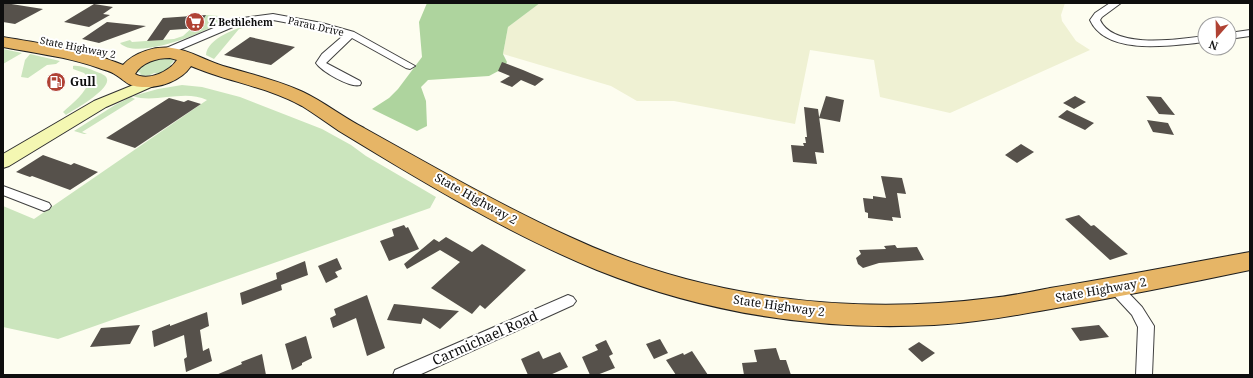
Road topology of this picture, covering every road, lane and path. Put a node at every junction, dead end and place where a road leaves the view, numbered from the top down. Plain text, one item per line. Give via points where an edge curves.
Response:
1 (1116, 3) edge
2 (217, 31) junction
3 (3, 33) edge
4 (1250, 33) edge
5 (351, 34) junction
6 (1237, 35) edge
7 (1197, 40) edge
8 (3, 42) edge
9 (159, 54) junction
10 (186, 58) junction
11 (410, 66) dead end
12 (126, 76) junction
13 (157, 80) junction
14 (356, 83) dead end
15 (100, 104) junction
16 (343, 125) junction
17 (3, 162) edge
18 (3, 190) edge
19 (44, 206) dead end
20 (1250, 261) edge
21 (1115, 288) junction
22 (568, 301) dead end
23 (401, 375) edge
24 (1144, 375) edge

1 - 7 street via 1095,20 1101,29 1121,39 1139,44
2 - 5 street, Parau Drive via 244,20 273,17
2 - 9 street, Parau Drive
2 - 10 street, Parau Drive
3 - 9 highway, State Highway 2 via 115,55
4 - 6 street
5 - 11 street, Parau Drive
5 - 14 street via 326,56 321,64
8 - 12 highway, State Highway 2 via 81,57 113,66
9 - 10 highway, State Highway 2 via 171,52
9 - 12 highway via 136,63 127,71
10 - 13 highway via 181,67
10 - 16 highway, State Highway 2 via 275,87 327,112
12 - 13 highway, State Highway 2 via 137,81
12 - 15 street
13 - 15 street
13 - 16 highway, State Highway 2 via 194,78 231,84
15 - 17 street
16 - 21 highway, State Highway 2 via 547,238 608,264 712,296 801,310 886,316 983,310
18 - 19 street
20 - 21 highway, State Highway 2
21 - 24 street via 1137,311 1146,326
22 - 23 street, Carmichael Road

